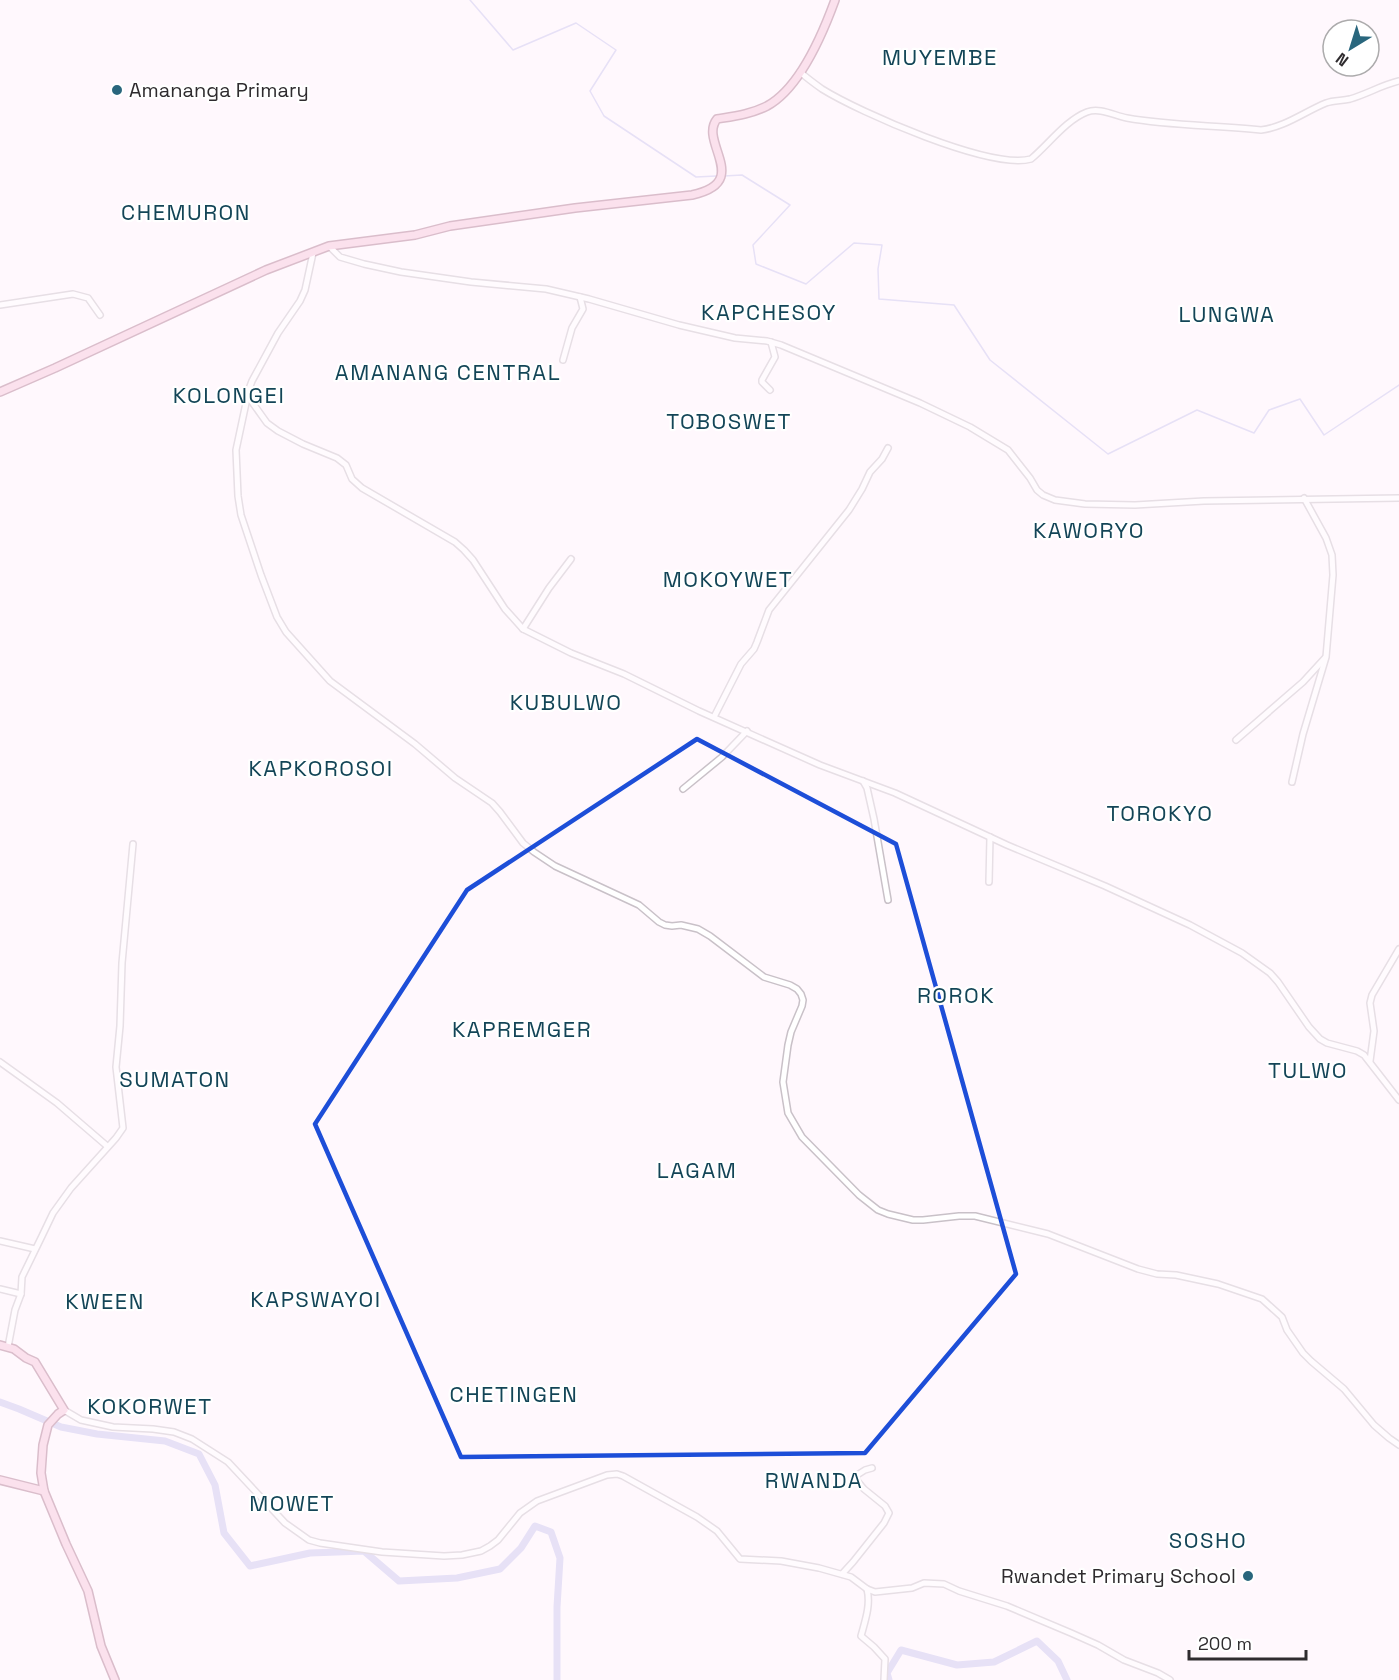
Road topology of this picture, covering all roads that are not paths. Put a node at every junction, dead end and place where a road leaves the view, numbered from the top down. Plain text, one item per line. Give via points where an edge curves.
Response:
1 (835, 0) edge
2 (800, 72) junction
3 (1399, 81) edge
4 (329, 246) junction
5 (313, 253) junction
6 (580, 297) junction
7 (0, 305) edge
8 (100, 315) dead end
9 (771, 342) junction
10 (563, 360) dead end
11 (249, 389) junction
12 (770, 390) dead end
13 (0, 392) edge
14 (888, 448) dead end
15 (1304, 498) junction
16 (1399, 498) edge
17 (571, 559) dead end
18 (523, 629) junction
19 (1326, 657) junction
20 (714, 717) junction
21 (747, 731) junction
22 (1236, 740) dead end
23 (863, 781) junction
24 (1293, 782) dead end
25 (683, 789) dead end
26 (990, 837) junction
27 (133, 844) dead end
28 (989, 882) dead end
29 (888, 900) dead end
30 (1399, 949) edge
31 (1370, 1061) junction
32 (0, 1062) edge
33 (1399, 1100) edge
34 (107, 1146) junction
35 (0, 1241) edge
36 (35, 1249) junction
37 (0, 1289) edge
38 (21, 1294) junction
39 (4, 1346) edge
40 (64, 1410) junction
41 (1399, 1445) edge
42 (872, 1468) dead end
43 (0, 1480) edge
44 (44, 1491) junction
45 (842, 1574) junction
46 (867, 1589) junction
47 (115, 1680) edge
48 (884, 1680) edge
49 (1170, 1680) edge

1 - 2 main road via 823,32
2 - 3 street via 857,107 938,142 1013,161 1030,159 1088,111 1261,130 1328,102 1350,99
2 - 4 main road via 785,92 767,106 714,122 722,171 718,182 707,191
4 - 5 main road
4 - 6 street via 340,257 401,272 546,289
5 - 11 street via 300,301
5 - 13 main road via 266,270
6 - 9 street via 735,338
6 - 10 street via 583,309 572,328
7 - 8 street via 73,294 88,298
9 - 12 street via 775,357 762,380
9 - 15 street via 970,427 1008,450 1037,490 1055,500 1135,505
11 - 18 street via 252,402 267,423 337,458 362,488 455,542
11 - 41 street via 236,450 238,496 261,575 286,632 330,681 492,803 534,852 555,866 639,905 665,925 698,929 764,977 796,989 803,1000 790,1038 783,1082 788,1113 802,1137 859,1195 888,1214 913,1220 975,1216 1048,1234 1138,1269 1218,1284 1262,1299 1282,1317 1311,1361
14 - 20 street via 849,510 769,610 754,649 741,664
15 - 16 street
15 - 19 street via 1332,555
17 - 18 street
18 - 20 street
19 - 22 street
19 - 24 street via 1302,734
20 - 21 street
21 - 23 street
21 - 25 street
23 - 26 street
23 - 29 street
26 - 28 street
26 - 31 street via 1115,890 1242,953 1270,973 1320,1039 1357,1051
27 - 34 street via 116,1067 123,1123 120,1133
30 - 31 street via 1372,995 1374,1031
31 - 33 street
32 - 34 street
34 - 36 street via 53,1213
35 - 36 street
36 - 38 street via 22,1277
37 - 38 street
38 - 39 street
39 - 40 main road via 35,1362
40 - 44 main road via 48,1425 41,1473
40 - 45 street via 81,1420 174,1432 192,1439 228,1462 285,1523 320,1543 430,1556 472,1553 490,1546 520,1513 537,1501 617,1474 711,1525 740,1559 781,1561
42 - 45 street via 854,1478 889,1513
43 - 44 main road
44 - 47 main road via 88,1591 101,1646
45 - 46 street
46 - 48 street via 867,1614 861,1636 885,1659
46 - 49 street via 884,1592 924,1583 944,1584 1071,1633

